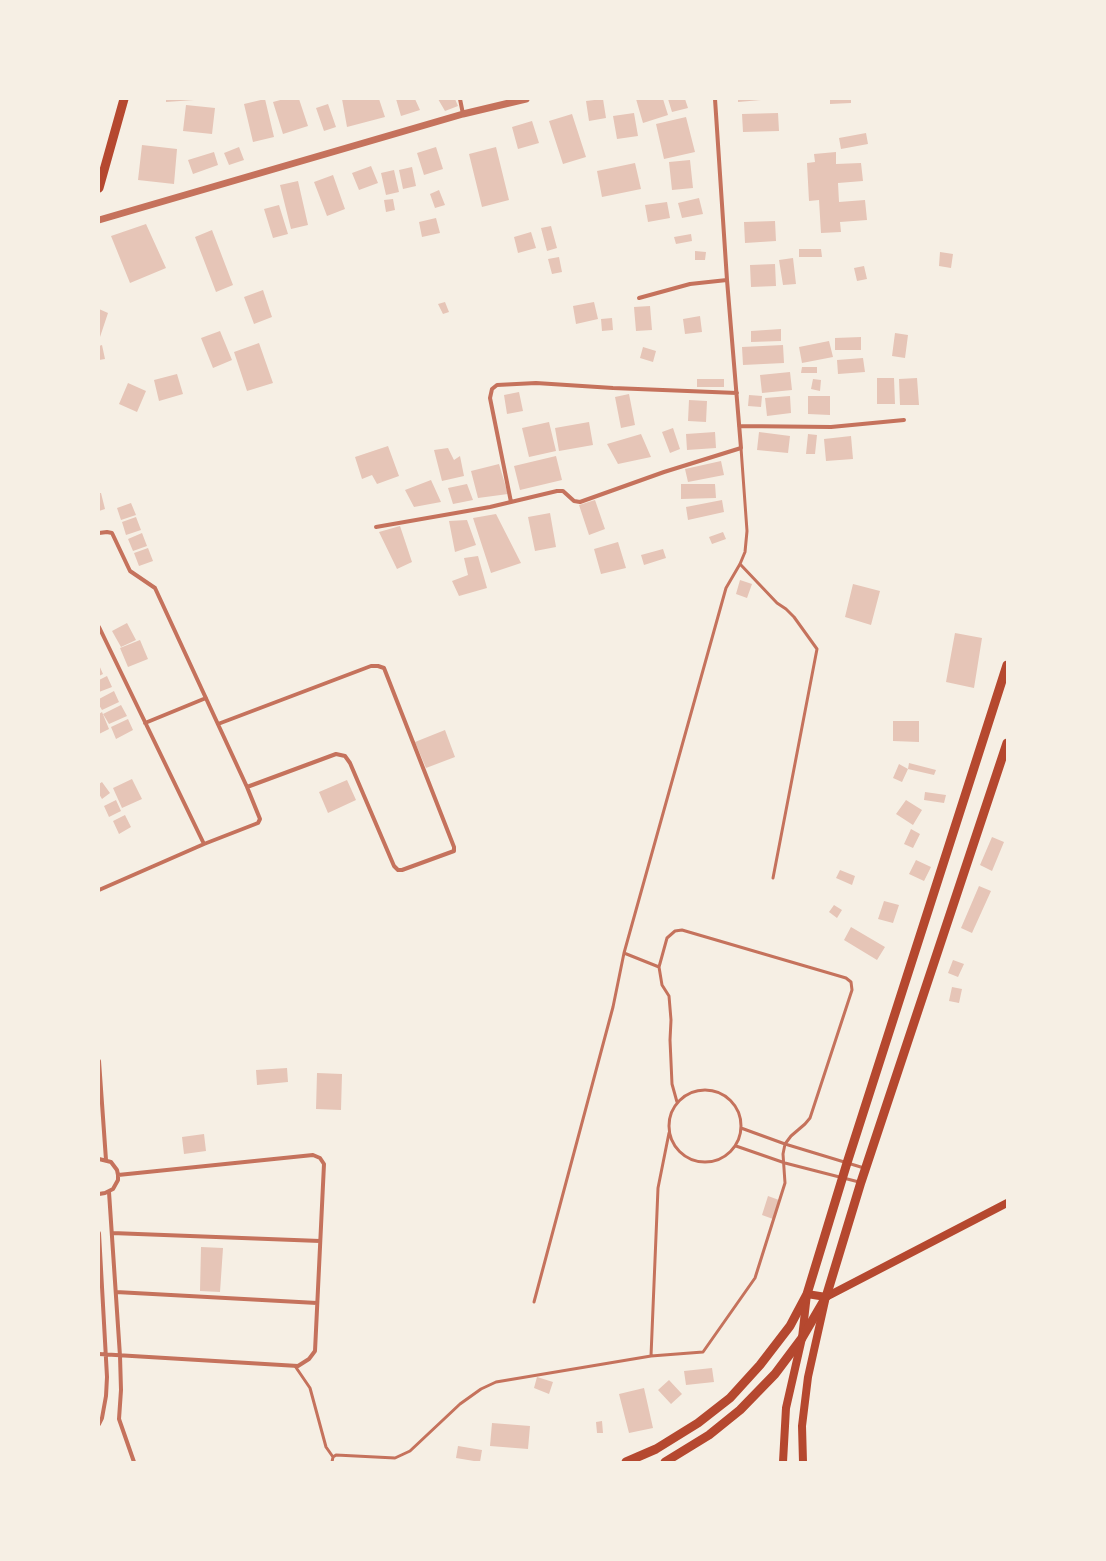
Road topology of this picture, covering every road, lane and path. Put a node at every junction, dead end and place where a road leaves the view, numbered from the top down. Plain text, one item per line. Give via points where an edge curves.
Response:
1 (124, 99) edge
2 (460, 99) edge
3 (526, 99) edge
4 (715, 99) edge
5 (463, 114) junction
6 (99, 188) edge
7 (99, 220) edge
8 (727, 280) junction
9 (639, 298) dead end
10 (737, 393) junction
11 (904, 420) dead end
12 (740, 426) junction
13 (741, 448) junction
14 (510, 502) junction
15 (376, 527) dead end
16 (99, 533) edge
17 (740, 564) junction
18 (99, 627) edge
19 (1007, 665) edge
20 (206, 698) junction
21 (145, 723) junction
22 (218, 724) junction
23 (1007, 743) edge
24 (247, 787) junction
25 (204, 844) junction
26 (773, 878) dead end
27 (99, 890) edge
28 (624, 953) junction
29 (658, 967) junction
30 (99, 1061) edge
31 (677, 1102) junction
32 (741, 1128) junction
33 (669, 1133) junction
34 (785, 1144) junction
35 (736, 1146) junction
36 (99, 1159) edge
37 (106, 1160) junction
38 (785, 1163) junction
39 (847, 1163) junction
40 (865, 1169) junction
41 (118, 1175) junction
42 (844, 1177) junction
43 (861, 1182) junction
44 (109, 1192) junction
45 (99, 1194) edge
46 (1007, 1203) edge
47 (112, 1233) junction
48 (99, 1234) edge
49 (320, 1241) junction
50 (116, 1292) junction
51 (807, 1294) junction
52 (826, 1297) junction
53 (534, 1302) dead end
54 (317, 1303) junction
55 (802, 1338) junction
56 (99, 1354) edge
57 (106, 1355) junction
58 (120, 1356) junction
59 (651, 1356) junction
60 (294, 1365) junction
61 (99, 1424) edge
62 (333, 1457) junction
63 (134, 1462) edge
64 (332, 1462) edge
65 (626, 1462) edge
66 (665, 1462) edge
67 (783, 1462) edge
68 (803, 1462) edge

1 - 6 main road
2 - 5 street
3 - 5 street
4 - 8 street
5 - 7 street
8 - 9 street via 690,284
8 - 10 street
10 - 12 street
10 - 14 street via 536,383 497,385 492,389 490,398
11 - 12 street via 831,427
12 - 13 street
13 - 14 street via 580,502 574,501 561,491
13 - 17 lane via 747,531 745,552
14 - 15 street
16 - 20 street via 112,533 130,570 155,588
17 - 26 lane via 794,617 817,649
17 - 28 lane via 726,588
18 - 21 street
19 - 39 main road
20 - 21 street
20 - 22 street
21 - 25 street
22 - 24 street
22 - 24 street via 371,666 384,668 454,851 398,870 345,756 336,754
23 - 40 main road
24 - 25 street via 260,819 258,823
25 - 27 street
28 - 29 lane
28 - 53 lane via 619,982
29 - 31 lane via 662,985 669,996 672,1084
29 - 34 lane via 667,938 675,930 682,930 846,978 852,982 852,990 810,1118
30 - 37 street
31 - 32 lane via 696,1090 718,1092 735,1106 740,1116
31 - 33 lane via 669,1119
32 - 34 lane
32 - 35 lane
33 - 35 lane via 673,1145 692,1161 717,1161 728,1155
33 - 59 lane via 658,1188
34 - 38 lane
34 - 39 lane
35 - 38 lane
36 - 37 street
37 - 41 street via 114,1166
38 - 42 lane
38 - 59 lane via 785,1183 755,1278 707,1349 699,1353
39 - 40 lane
39 - 42 main road
40 - 43 main road
41 - 44 street via 116,1185
41 - 49 street via 313,1155 320,1158 324,1164
42 - 43 lane
42 - 51 main road
43 - 52 main road
44 - 45 street
44 - 47 street
46 - 52 main road
47 - 49 street
47 - 50 street
48 - 57 street
49 - 54 street
50 - 54 street
50 - 58 street
51 - 52 main road
51 - 55 main road
51 - 65 main road via 790,1326 730,1398 668,1442
52 - 55 main road
52 - 68 main road via 808,1377 802,1426
54 - 60 street via 315,1351 310,1359 298,1366
55 - 66 main road via 775,1374 740,1410 708,1435
55 - 67 main road via 786,1408
56 - 57 street
57 - 58 street
57 - 61 street via 106,1396
58 - 60 street
58 - 63 street via 119,1419
59 - 62 lane via 496,1382 480,1389 460,1404 410,1452 395,1458 345,1455
60 - 62 lane via 310,1388 326,1447
62 - 64 lane

